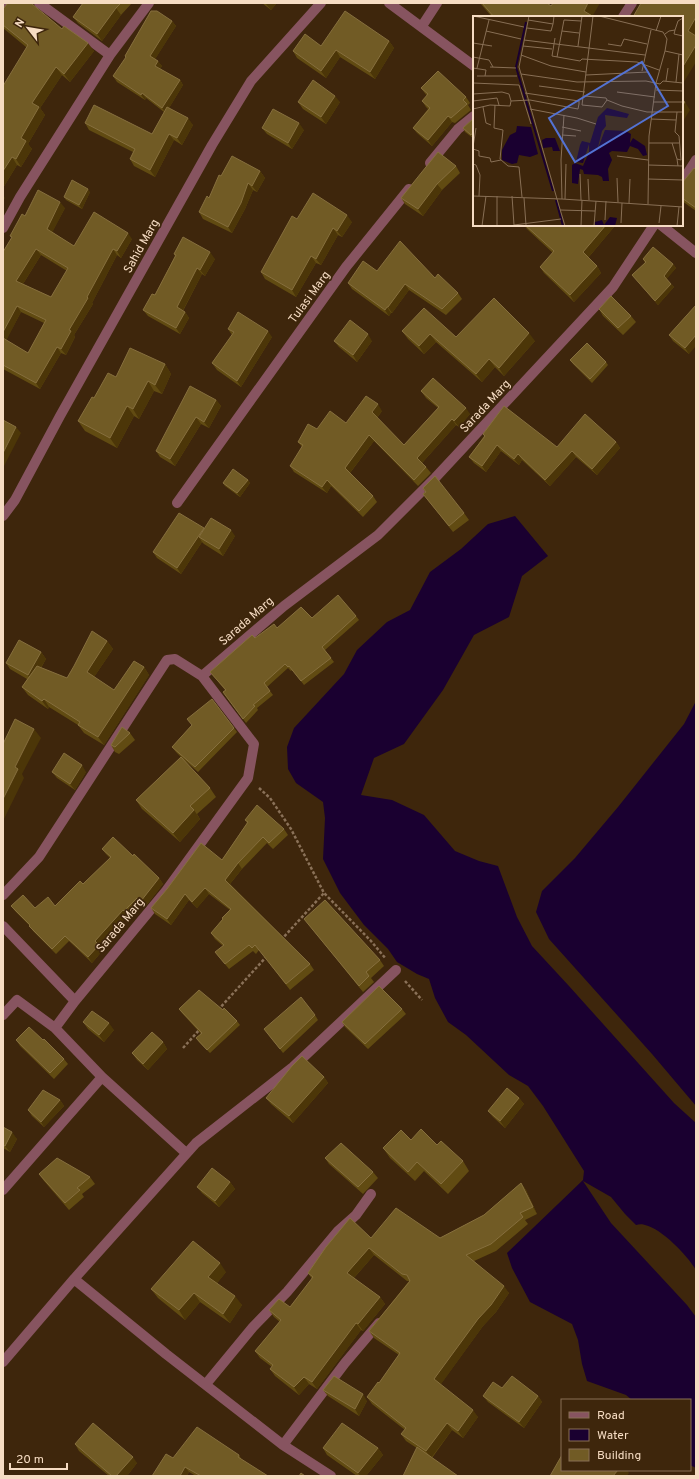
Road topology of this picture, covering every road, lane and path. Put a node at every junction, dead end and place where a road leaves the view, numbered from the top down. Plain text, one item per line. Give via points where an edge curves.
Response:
1 (6, 3) edge
2 (39, 3) edge
3 (149, 3) edge
4 (321, 3) edge
5 (389, 3) edge
6 (437, 3) edge
7 (632, 3) edge
8 (3, 6) edge
9 (625, 16) edge
10 (422, 26) junction
11 (110, 55) junction
12 (473, 65) edge
13 (473, 117) edge
14 (696, 160) edge
15 (683, 180) edge
16 (653, 226) edge
17 (662, 226) edge
18 (3, 228) edge
19 (696, 253) edge
20 (177, 502) dead end
21 (3, 516) edge
22 (202, 676) junction
23 (248, 778) junction
24 (324, 893) junction
25 (3, 895) edge
26 (3, 926) edge
27 (277, 945) edge
28 (272, 951) edge
29 (396, 970) junction
30 (422, 1000) dead end
31 (75, 1001) junction
32 (214, 1014) edge
33 (3, 1015) edge
34 (204, 1025) edge
35 (55, 1028) junction
36 (183, 1048) dead end
37 (102, 1077) junction
38 (186, 1153) junction
39 (3, 1190) edge
40 (371, 1194) dead end
41 (74, 1279) junction
42 (384, 1316) edge
43 (3, 1362) edge
44 (206, 1384) junction
45 (283, 1445) junction
46 (330, 1476) edge

1 - 8 street
2 - 11 street
3 - 11 street
4 - 21 street, Sahid Marg via 251,81 200,166 15,500
5 - 10 street
6 - 10 street
7 - 9 street
10 - 12 street
11 - 18 street via 20,196
13 - 20 street, Tulasi Marg via 458,129 346,267
14 - 15 street
16 - 22 street, Sarada Marg via 613,287 435,478 378,535 284,606
17 - 19 street
22 - 23 street, Sarada Marg via 254,744
22 - 25 street via 175,659 167,660 39,858
23 - 24 path via 270,798 291,829
23 - 31 street, Sarada Marg via 166,891
24 - 27 path
24 - 29 path
26 - 31 street
28 - 32 path
29 - 30 path
29 - 38 street via 293,1067
31 - 35 street, Sarada Marg
33 - 35 street via 17,1000
34 - 36 path
35 - 37 street
37 - 38 street
37 - 39 street
38 - 41 street
40 - 44 street via 356,1215 338,1231
41 - 43 street
41 - 44 street
42 - 45 street
44 - 45 street
45 - 46 street

